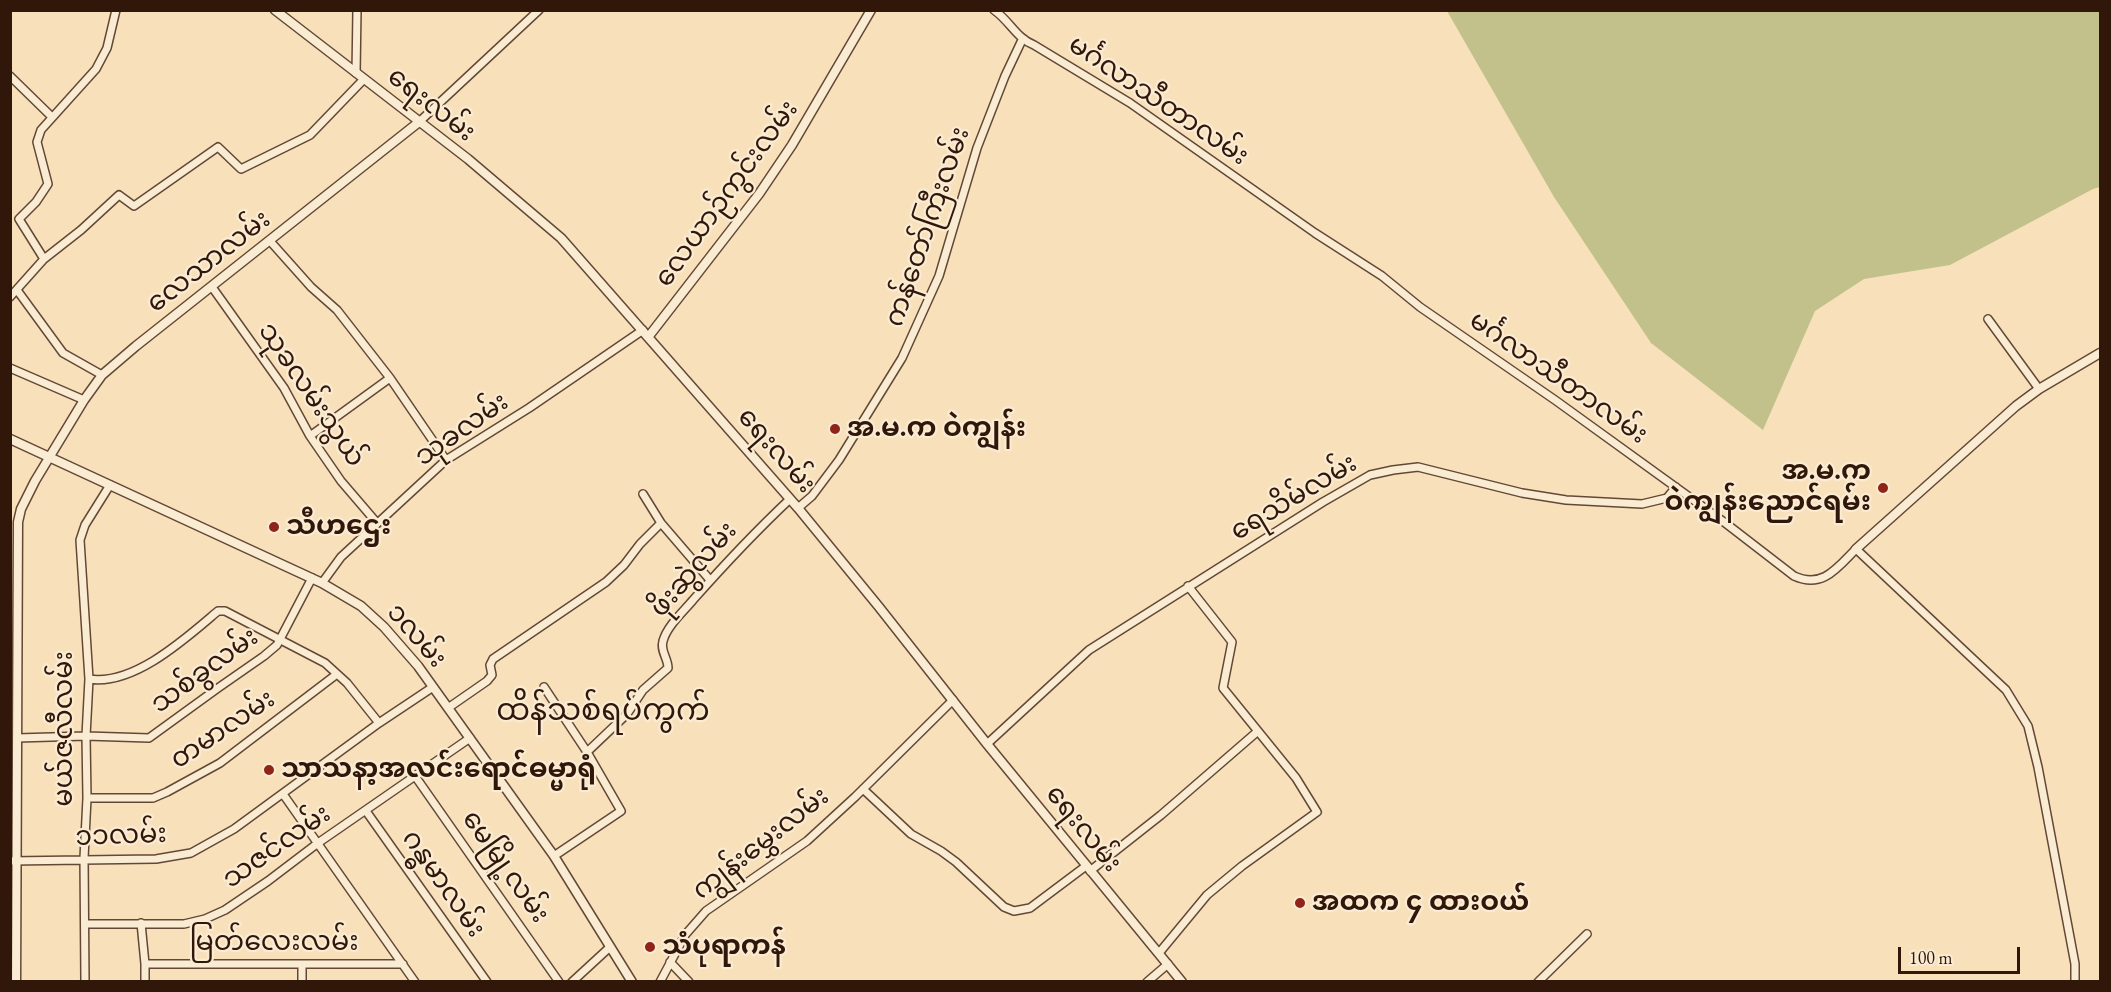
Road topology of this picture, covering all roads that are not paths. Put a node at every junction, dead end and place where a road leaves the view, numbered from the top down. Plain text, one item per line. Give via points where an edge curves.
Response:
1 (116, 10) edge
2 (275, 10) edge
3 (357, 10) edge
4 (539, 10) edge
5 (871, 10) edge
6 (994, 10) edge
7 (1022, 40) junction
8 (356, 73) junction
9 (10, 76) edge
10 (364, 79) junction
11 (52, 117) junction
12 (419, 122) junction
13 (270, 241) junction
14 (44, 259) junction
15 (212, 287) junction
16 (17, 290) junction
17 (10, 297) edge
18 (1988, 319) dead end
19 (646, 333) junction
20 (2100, 353) edge
21 (10, 368) edge
22 (102, 375) junction
23 (390, 378) junction
24 (2039, 389) junction
25 (84, 400) junction
26 (310, 436) junction
27 (10, 439) edge
28 (49, 457) junction
29 (446, 460) junction
30 (110, 485) junction
31 (1676, 487) junction
32 (643, 494) dead end
33 (790, 499) junction
34 (798, 508) junction
35 (377, 523) junction
36 (661, 523) junction
37 (1856, 549) junction
38 (312, 578) junction
39 (710, 580) junction
40 (322, 583) junction
41 (1188, 586) junction
42 (14, 610) edge
43 (281, 640) junction
44 (337, 674) junction
45 (89, 679) junction
46 (433, 687) junction
47 (544, 687) dead end
48 (952, 700) junction
49 (448, 708) junction
50 (379, 723) junction
51 (1258, 731) junction
52 (86, 736) junction
53 (17, 738) junction
54 (470, 738) junction
55 (987, 744) junction
56 (587, 752) junction
57 (416, 776) junction
58 (863, 789) junction
59 (283, 794) junction
60 (87, 798) junction
61 (366, 811) junction
62 (318, 843) junction
63 (554, 856) junction
64 (84, 858) junction
65 (14, 861) edge
66 (1088, 869) junction
67 (13, 890) edge
68 (13, 923) edge
69 (141, 923) junction
70 (86, 924) junction
71 (1587, 934) dead end
72 (610, 947) junction
73 (1159, 953) junction
74 (670, 962) junction
75 (145, 964) junction
76 (302, 964) junction
77 (403, 964) junction
78 (1167, 964) junction
79 (16, 981) edge
80 (85, 981) edge
81 (145, 981) edge
82 (302, 981) edge
83 (415, 981) edge
84 (487, 981) edge
85 (559, 981) edge
86 (572, 981) edge
87 (632, 981) edge
88 (660, 981) edge
89 (689, 981) edge
90 (1147, 981) edge
91 (1182, 981) edge
92 (1538, 981) edge
93 (2075, 981) edge

1 - 11 street via 107,48 96,69
2 - 8 street, ရေးလမ်း
3 - 8 street
4 - 12 street
5 - 19 street, လေယာဉ်ကွင်းလမ်း via 766,184
6 - 7 street, မင်္ဂလာသီတာလမ်း
7 - 31 street, မင်္ဂလာသီတာလမ်း via 1130,103 1315,234 1382,276 1420,307
7 - 34 street, ကန်တော်ကြီးလမ်း via 977,148 939,276 902,358 839,460
8 - 10 street, ရေးလမ်း
9 - 11 street
10 - 12 street, ရေးလမ်း
10 - 14 street via 310,135 241,169 218,147 134,206 119,195
11 - 14 street via 37,142 48,184 19,219
12 - 13 street, လေသာလမ်း
12 - 19 street, ရေးလမ်း via 561,238
13 - 15 street, လေသာလမ်း
13 - 23 street via 337,310
14 - 16 street
15 - 22 street, လေသာလမ်း
15 - 26 street, သုခလမ်းသွယ် via 284,388
16 - 17 street
16 - 22 street via 63,353
18 - 24 street
19 - 29 street, သုခလမ်း
19 - 33 street, ရေးလမ်း
20 - 24 street
21 - 25 street
22 - 25 street, လေသာလမ်း
23 - 26 street
23 - 29 street
24 - 37 street
25 - 28 street, လေသာလမ်း
26 - 35 street, သုခလမ်းသွယ်
27 - 28 street, ၁လမ်း
28 - 30 street, ၁လမ်း
28 - 42 street, လေသာလမ်း via 18,522
29 - 35 street, သုခလမ်း
30 - 38 street, ၁လမ်း
30 - 45 street, မယ်ဇလီလမ်း via 80,540
31 - 37 street, မင်္ဂလာသီတာလမ်း via 1803,580 1815,582 1831,573
31 - 41 street, ရေသိမ်လမ်း via 1667,498 1642,504 1566,500 1418,467 1393,470 1370,475
32 - 36 street
33 - 34 street, ရေးလမ်း
33 - 39 street, ဖိုးဆွဲလမ်း
34 - 48 street, ရေးလမ်း
35 - 40 street, သုခလမ်း via 341,557
36 - 39 street
36 - 49 street via 606,582 493,658 492,675 487,681
37 - 93 street via 2006,690 2028,726 2075,964
38 - 40 street, ၁လမ်း
38 - 43 street, သစ်ခွလမ်း
39 - 56 street, ဖိုးဆွဲလမ်း via 664,638 662,649 668,668
40 - 46 street, ၁လမ်း via 361,606 391,635
41 - 51 street via 1232,642 1223,688
41 - 55 street, ရေသိမ်လမ်း via 1089,650
42 - 53 street, လေသာလမ်း
43 - 44 street via 325,663
43 - 45 street via 235,615 218,611 170,651 128,674
43 - 52 street, သစ်ခွလမ်း via 149,738
44 - 50 street
44 - 60 street, တမာလမ်း via 220,763 167,792 153,798
45 - 52 street, မယ်ဇလီလမ်း
46 - 49 street, ၁လမ်း
46 - 50 street, ၁၁လမ်း
47 - 56 street
48 - 55 street, ရေးလမ်း
48 - 58 street, ကျွန်းမွှေးလမ်း
49 - 54 street, ၁လမ်း
50 - 59 street, ၁၁လမ်း
51 - 66 street via 1161,815
51 - 73 street via 1296,778 1317,812 1207,895
52 - 53 street, သစ်ခွလမ်း
52 - 60 street, မယ်ဇလီလမ်း
53 - 65 street, လေသာလမ်း
54 - 57 street, သဇင်လမ်း
54 - 63 street, ၁လမ်း
55 - 66 street, ရေးလမ်း
56 - 63 street via 621,811
57 - 61 street, သဇင်လမ်း
57 - 85 street, မေမြို့လမ်း
58 - 66 street via 911,834 957,862 1014,911 1030,908
58 - 74 street, ကျွန်းမွှေးလမ်း via 807,841 706,911 685,935
59 - 62 street
59 - 64 street, ၁၁လမ်း via 234,829 191,853 156,859
60 - 64 street, မယ်ဇလီလမ်း
61 - 62 street, သဇင်လမ်း
61 - 84 street, ဂန္ဓမာလမ်း
62 - 69 street, သဇင်လမ်း via 268,881 205,919 184,924
62 - 77 street
63 - 72 street, ၁လမ်း
64 - 65 street, ၁၁လမ်း
64 - 70 street, မယ်ဇလီလမ်း
65 - 67 street, လေသာလမ်း
66 - 73 street, ရေးလမ်း
67 - 68 street, လေသာလမ်း
68 - 79 street, လေသာလမ်း
69 - 70 street, သဇင်လမ်း
69 - 75 street
70 - 80 street, မယ်ဇလီလမ်း
71 - 92 street
72 - 86 street
72 - 87 street, ၁လမ်း
73 - 78 street, ရေးလမ်း
74 - 88 street, ကျွန်းမွှေးလမ်း
74 - 89 street
75 - 76 street, မြတ်လေးလမ်း
75 - 81 street
76 - 77 street, မြတ်လေးလမ်း
76 - 82 street
77 - 83 street
78 - 90 street
78 - 91 street, ရေးလမ်း

